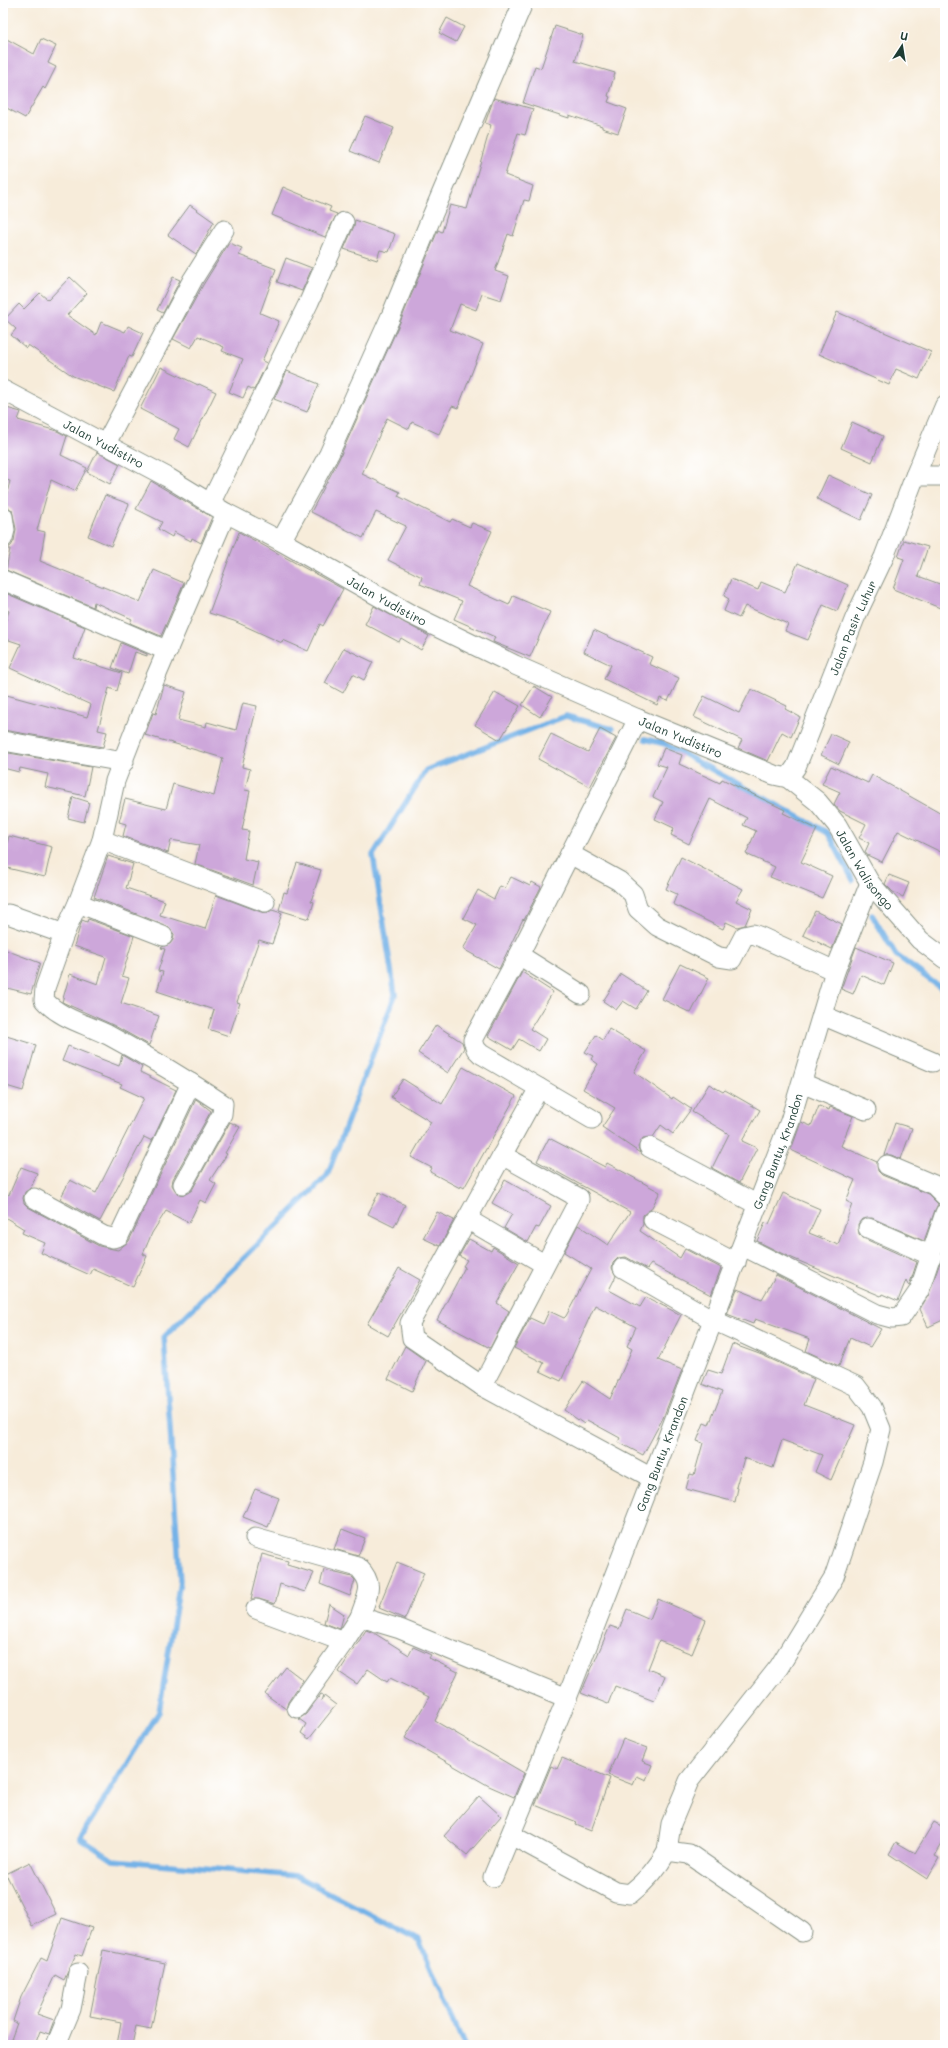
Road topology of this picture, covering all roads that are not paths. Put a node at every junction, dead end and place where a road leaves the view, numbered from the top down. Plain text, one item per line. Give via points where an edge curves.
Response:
1 (523, 3) edge
2 (344, 222) dead end
3 (224, 230) dead end
4 (3, 390) edge
5 (945, 405) edge
6 (105, 444) junction
7 (914, 476) junction
8 (945, 476) edge
9 (210, 504) junction
10 (226, 513) junction
11 (3, 516) edge
12 (3, 538) edge
13 (281, 541) junction
14 (3, 580) edge
15 (168, 651) junction
16 (638, 719) junction
17 (3, 741) edge
18 (124, 762) junction
19 (788, 778) junction
20 (102, 840) junction
21 (570, 854) junction
22 (870, 883) junction
23 (265, 902) dead end
24 (78, 903) junction
25 (8, 914) dead end
26 (64, 934) junction
27 (163, 936) dead end
28 (519, 955) junction
29 (945, 959) edge
30 (835, 971) junction
31 (581, 994) dead end
32 (822, 1015) junction
33 (933, 1062) dead end
34 (191, 1083) junction
35 (802, 1083) junction
36 (539, 1088) junction
37 (866, 1110) dead end
38 (592, 1119) dead end
39 (649, 1147) dead end
40 (502, 1155) junction
41 (887, 1165) dead end
42 (183, 1184) dead end
43 (945, 1196) edge
44 (34, 1198) dead end
45 (758, 1205) junction
46 (945, 1214) edge
47 (467, 1220) junction
48 (653, 1220) dead end
49 (868, 1228) dead end
50 (739, 1255) junction
51 (932, 1256) junction
52 (544, 1264) junction
53 (623, 1268) dead end
54 (713, 1320) junction
55 (482, 1386) junction
56 (652, 1478) junction
57 (255, 1538) dead end
58 (256, 1609) dead end
59 (360, 1616) junction
60 (344, 1642) junction
61 (567, 1698) junction
62 (297, 1708) dead end
63 (511, 1835) junction
64 (667, 1851) junction
65 (493, 1877) dead end
66 (802, 1932) dead end
67 (78, 1973) dead end
68 (56, 2045) edge

1 - 13 street via 329,454
2 - 9 street via 305,309
3 - 6 street via 193,279
4 - 6 street, Jalan Yudistiro
5 - 7 street, Jalan Pasir Luhur
6 - 9 street, Jalan Yudistiro via 167,477
7 - 8 street
7 - 19 street, Jalan Pasir Luhur via 884,557 855,618 796,767
9 - 10 street, Jalan Yudistiro
10 - 13 street, Jalan Yudistiro
10 - 15 street
11 - 12 street
13 - 16 street, Jalan Yudistiro via 417,617 514,665
14 - 15 street
15 - 18 street via 151,688
16 - 19 street, Jalan Yudistiro
16 - 21 street
17 - 18 street
18 - 20 street via 115,781
19 - 22 street, Jalan Walisongo via 818,802 837,825
20 - 23 street
20 - 24 street
21 - 28 street
21 - 30 street via 619,881 633,894 638,909 657,926 719,957 732,959 744,936 753,934
22 - 29 street, Jalan Walisongo via 920,940
22 - 30 street, Gang Buntu, Krandon
24 - 26 street
24 - 27 street
25 - 26 street
26 - 34 street via 45,988 44,1000 54,1011 107,1035
28 - 31 street
28 - 36 street via 474,1036 473,1043 481,1054
30 - 32 street, Gang Buntu, Krandon
32 - 33 street
32 - 35 street, Gang Buntu, Krandon
34 - 42 street via 223,1104 224,1108
34 - 44 street via 119,1236 104,1236
35 - 37 street
35 - 45 street, Gang Buntu, Krandon
36 - 38 street
36 - 40 street
39 - 45 street
40 - 47 street
40 - 52 street via 578,1198
41 - 43 street via 934,1185
45 - 50 street, Gang Buntu, Krandon
46 - 51 street
47 - 52 street
47 - 55 street via 410,1323 410,1328 412,1338
48 - 50 street
49 - 51 street
50 - 51 street via 871,1312 892,1318 901,1317 919,1291
50 - 54 street, Gang Buntu, Krandon
52 - 55 street
53 - 54 street
54 - 56 street, Gang Buntu, Krandon
54 - 64 street via 856,1386 872,1407 881,1429 834,1577 779,1667 689,1781 672,1824
55 - 56 street
56 - 61 street, Gang Buntu, Krandon
57 - 59 street via 358,1567 367,1576 369,1588
58 - 60 street
59 - 60 street
59 - 61 street via 400,1629
60 - 62 street
61 - 63 street, Gang Buntu, Krandon
63 - 64 street via 626,1895 647,1879 661,1863
63 - 65 street, Gang Buntu, Krandon
64 - 66 street via 689,1854
67 - 68 street via 71,2009

